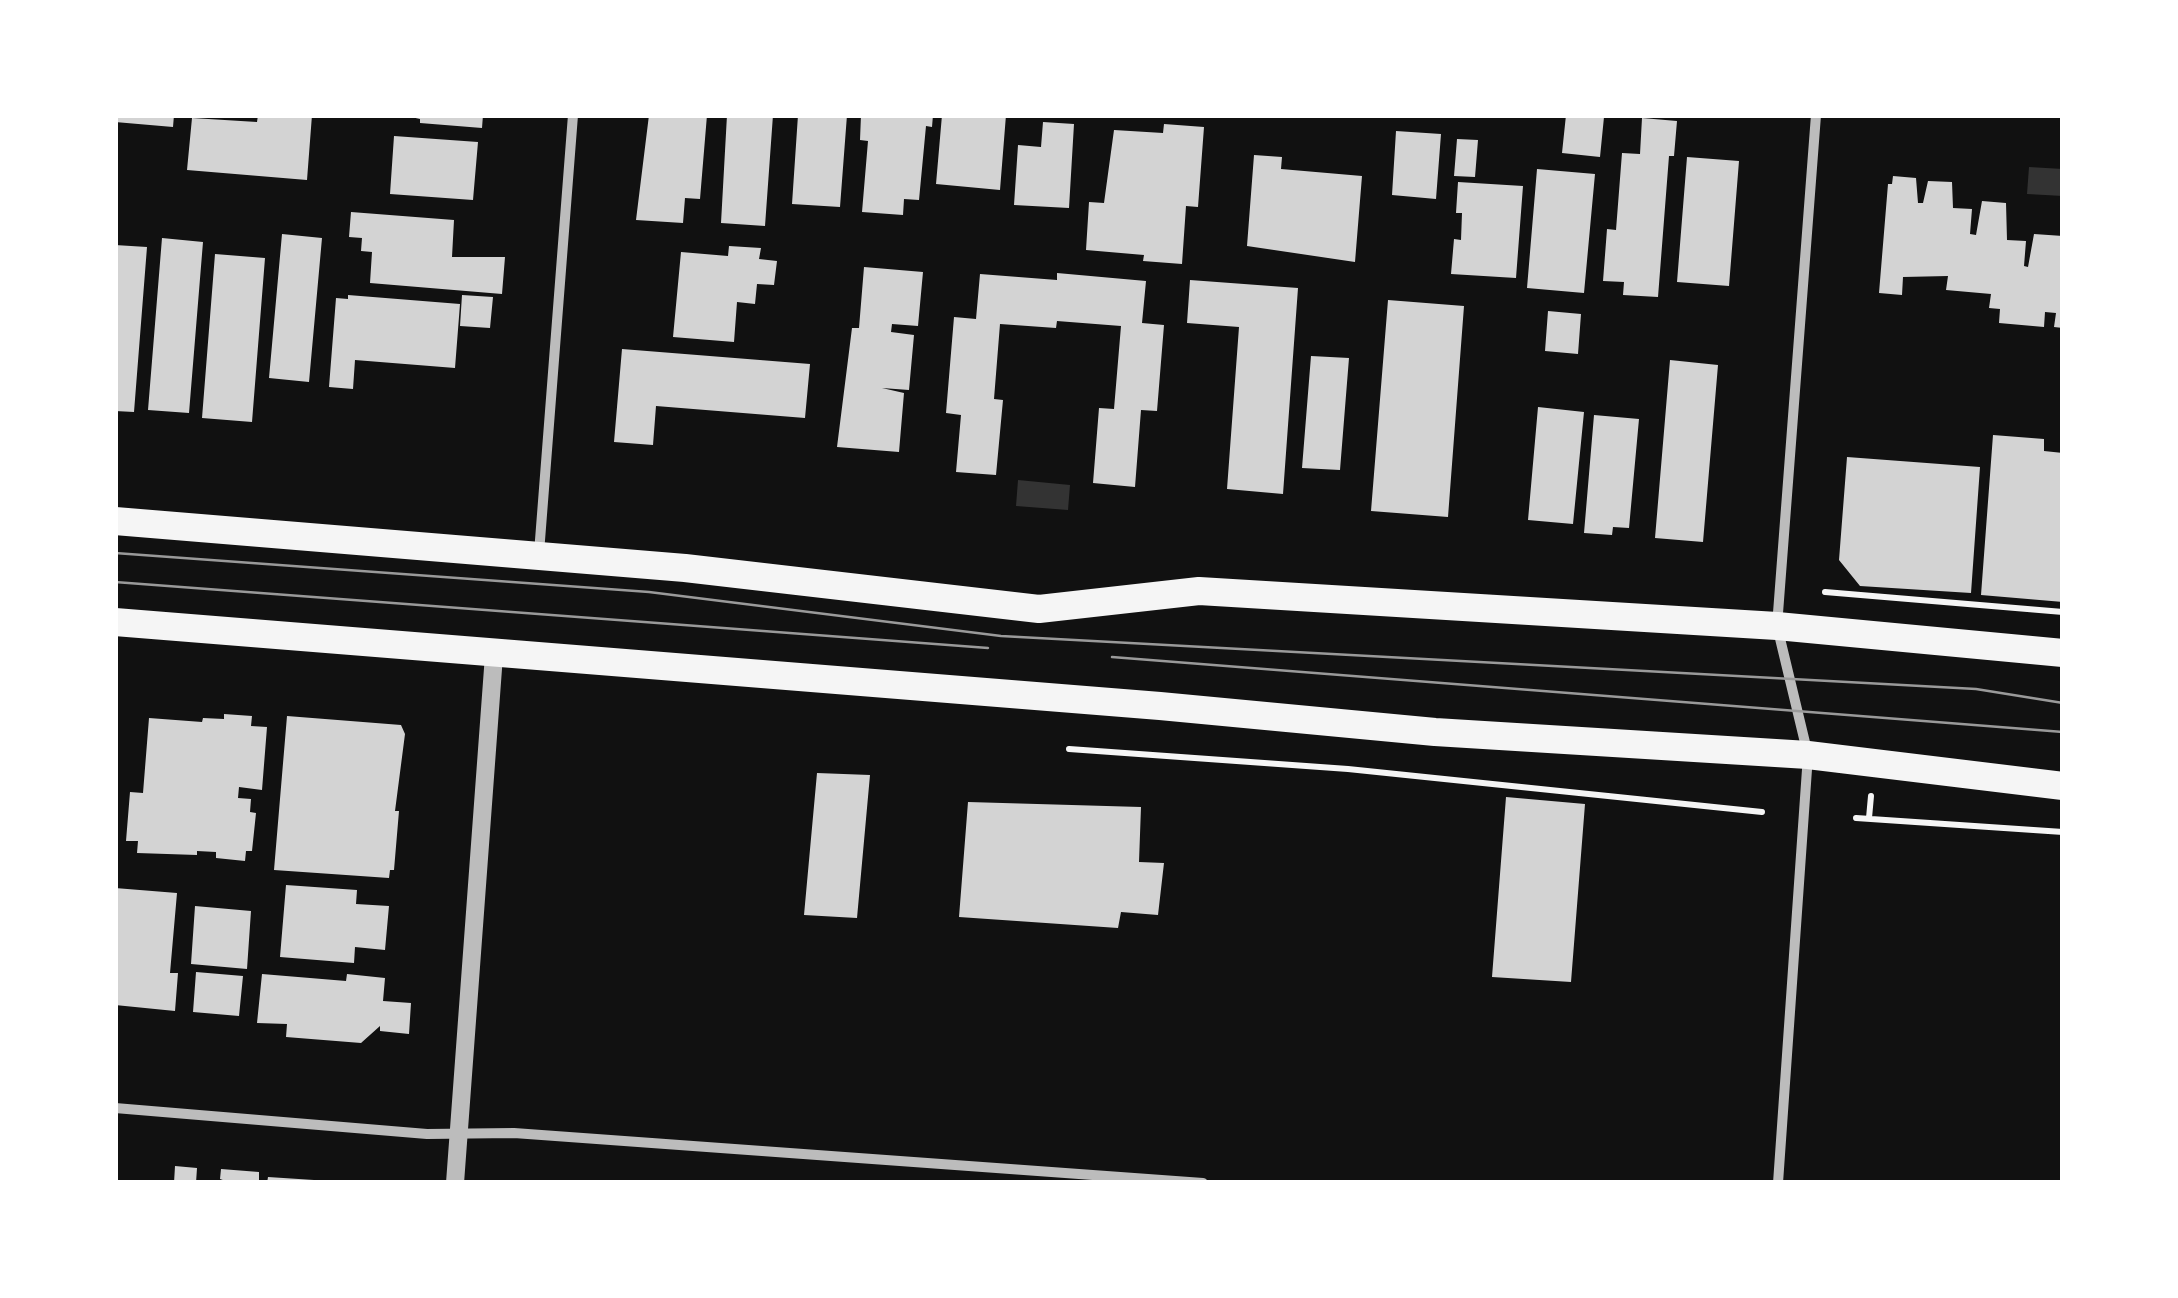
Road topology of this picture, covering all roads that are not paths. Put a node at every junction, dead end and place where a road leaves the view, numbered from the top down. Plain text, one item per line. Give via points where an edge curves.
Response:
1 (574, 115) edge
2 (1816, 115) edge
3 (115, 521) edge
4 (539, 554) junction
5 (115, 622) edge
6 (1777, 626) junction
7 (2063, 653) edge
8 (494, 655) junction
9 (1808, 755) junction
10 (2063, 786) edge
11 (115, 1108) edge
12 (460, 1132) junction
13 (455, 1183) edge
14 (1203, 1183) edge
15 (1778, 1183) edge

1 - 4 street
2 - 6 street
3 - 4 highway
4 - 6 highway via 1039,609 1199,592
5 - 8 highway
6 - 7 highway
6 - 9 street
8 - 9 highway via 1619,747
8 - 12 street
9 - 10 highway
9 - 15 street
11 - 12 street
12 - 13 street
12 - 14 street

